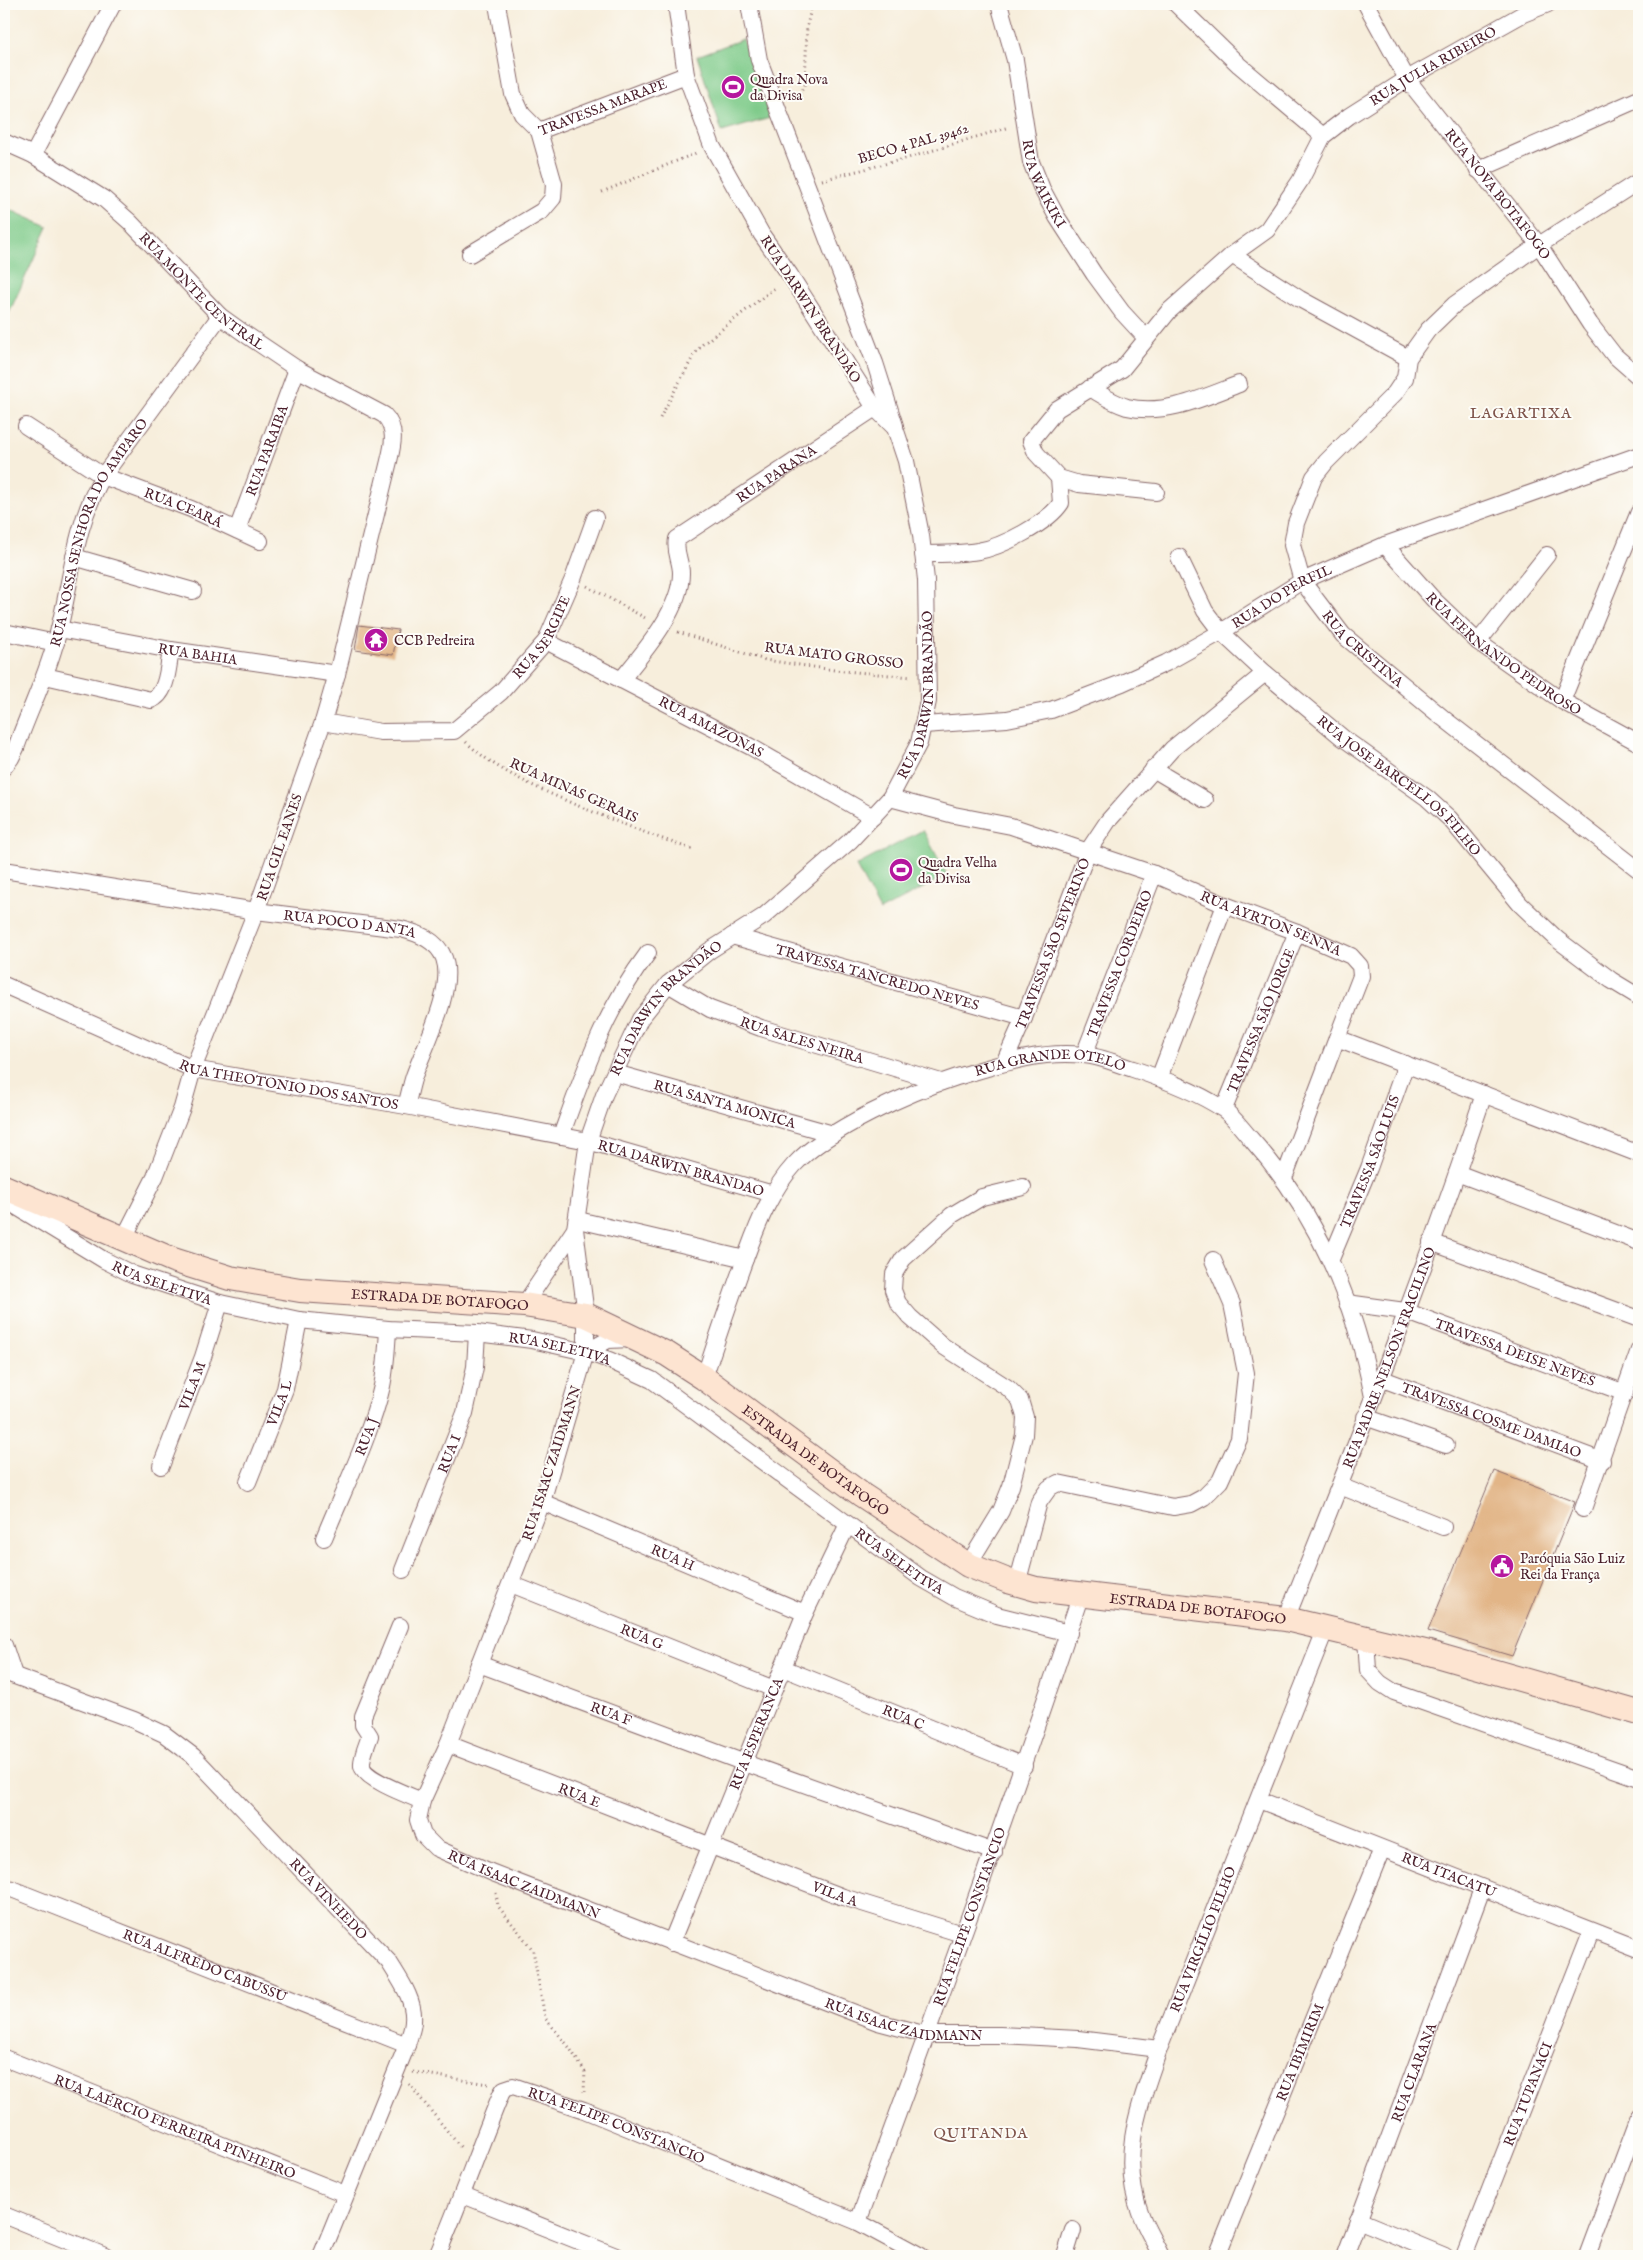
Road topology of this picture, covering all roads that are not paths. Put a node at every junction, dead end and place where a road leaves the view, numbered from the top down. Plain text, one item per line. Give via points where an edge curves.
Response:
1 (113, 4) edge
2 (497, 4) edge
3 (676, 4) edge
4 (749, 4) edge
5 (999, 4) edge
6 (1176, 4) edge
7 (1366, 4) edge
8 (1548, 4) edge
9 (1520, 9) edge
10 (686, 75) junction
11 (1407, 79) junction
12 (1639, 99) edge
13 (539, 131) junction
14 (1323, 136) junction
15 (4, 142) edge
16 (33, 155) junction
17 (1478, 170) junction
18 (1639, 180) edge
19 (1539, 245) junction
20 (470, 254) dead end
21 (1232, 255) junction
22 (220, 316) junction
23 (1146, 338) junction
24 (1408, 358) junction
25 (297, 370) junction
26 (1639, 377) edge
27 (1239, 384) dead end
28 (1090, 388) junction
29 (875, 408) junction
30 (26, 426) dead end
31 (895, 428) junction
32 (393, 441) joint
33 (1639, 455) edge
34 (103, 476) junction
35 (1059, 478) junction
36 (1156, 492) dead end
37 (1639, 512) edge
38 (595, 518) dead end
39 (237, 530) junction
40 (260, 541) dead end
41 (1385, 545) junction
42 (924, 554) junction
43 (1547, 555) dead end
44 (74, 557) junction
45 (1179, 557) dead end
46 (1302, 581) junction
47 (192, 591) dead end
48 (4, 632) edge
49 (1221, 632) junction
50 (57, 636) junction
51 (546, 641) junction
52 (1478, 642) junction
53 (171, 650) junction
54 (1265, 672) junction
55 (337, 674) junction
56 (45, 676) junction
57 (621, 680) junction
58 (1562, 700) junction
59 (323, 722) junction
60 (924, 725) junction
61 (1639, 743) edge
62 (5, 766) edge
63 (1153, 769) junction
64 (890, 798) junction
65 (1205, 800) dead end
66 (873, 817) junction
67 (1088, 851) junction
68 (4, 870) edge
69 (1639, 870) edge
70 (1154, 874) junction
71 (1225, 905) junction
72 (256, 911) junction
73 (1298, 932) junction
74 (732, 936) junction
75 (648, 953) dead end
76 (668, 984) junction
77 (4, 985) edge
78 (1639, 997) edge
79 (1024, 1018) junction
80 (1337, 1038) junction
81 (1084, 1055) junction
82 (1004, 1063) junction
83 (1406, 1064) junction
84 (193, 1069) junction
85 (614, 1073) junction
86 (1159, 1078) junction
87 (941, 1082) junction
88 (1484, 1094) junction
89 (406, 1106) junction
90 (1224, 1110) junction
91 (834, 1134) junction
92 (561, 1136) junction
93 (588, 1141) junction
94 (1635, 1153) edge
95 (1457, 1173) junction
96 (1284, 1178) junction
97 (4, 1187) edge
98 (1023, 1187) dead end
99 (4, 1191) edge
100 (773, 1194) junction
101 (577, 1225) junction
102 (123, 1240) junction
103 (1431, 1242) junction
104 (1639, 1242) edge
105 (745, 1258) junction
106 (1331, 1259) junction
107 (1213, 1260) dead end
108 (220, 1303) junction
109 (1346, 1303) junction
110 (524, 1306) junction
111 (1405, 1311) junction
112 (586, 1315) junction
113 (1639, 1319) edge
114 (299, 1320) junction
115 (388, 1329) junction
116 (477, 1333) junction
117 (636, 1339) junction
118 (1639, 1350) edge
119 (586, 1352) junction
120 (704, 1378) junction
121 (1380, 1378) junction
122 (1625, 1393) junction
123 (1373, 1397) junction
124 (1365, 1417) junction
125 (1446, 1445) dead end
126 (1602, 1461) junction
127 (161, 1466) dead end
128 (248, 1482) dead end
129 (1340, 1486) junction
130 (542, 1502) junction
131 (1583, 1509) dead end
132 (847, 1526) junction
133 (1443, 1527) dead end
134 (324, 1538) dead end
135 (968, 1565) junction
136 (403, 1570) dead end
137 (511, 1584) junction
138 (1018, 1584) junction
139 (1082, 1594) junction
140 (805, 1613) junction
141 (1286, 1618) junction
142 (400, 1626) dead end
143 (1326, 1628) junction
144 (1069, 1633) junction
145 (1366, 1638) junction
146 (4, 1645) edge
147 (479, 1664) junction
148 (782, 1668) junction
149 (9, 1674) edge
150 (774, 1689) junction
151 (1639, 1713) edge
152 (448, 1744) junction
153 (744, 1763) junction
154 (1024, 1766) junction
155 (1639, 1778) edge
156 (1259, 1800) junction
157 (422, 1802) junction
158 (712, 1845) junction
159 (1382, 1849) junction
160 (994, 1852) junction
161 (4, 1886) edge
162 (1482, 1888) junction
163 (1591, 1932) junction
164 (962, 1934) junction
165 (671, 1943) junction
166 (1639, 1949) edge
167 (927, 2035) junction
168 (407, 2045) junction
169 (1159, 2049) junction
170 (4, 2058) edge
171 (1639, 2117) edge
172 (345, 2194) junction
173 (463, 2195) junction
174 (4, 2215) edge
175 (1358, 2220) junction
176 (858, 2222) junction
177 (1073, 2230) dead end
178 (105, 2256) edge
179 (321, 2256) edge
180 (437, 2256) edge
181 (616, 2256) edge
182 (921, 2256) edge
183 (1065, 2256) edge
184 (1162, 2256) edge
185 (1217, 2256) edge
186 (1345, 2256) edge
187 (1445, 2256) edge
188 (1464, 2256) edge
189 (1587, 2256) edge

1 - 16 street
2 - 13 street via 513,94 522,114
3 - 10 street, RUA DARWIN BRANDÃO
4 - 31 street via 759,60 875,363
5 - 23 street, RUA WAIKIKI via 1015,60 1031,162 1042,189 1057,217 1122,312
6 - 14 street via 1239,65
7 - 11 street, RUA NOVA BOTAFOGO
8 - 9 street, RUA JULIA RIBEIRO
9 - 11 street, RUA JULIA RIBEIRO
10 - 13 street, TRAVESSA MARAPE
10 - 29 street, RUA DARWIN BRANDÃO via 712,146 748,213
11 - 14 street, RUA JULIA RIBEIRO
11 - 17 street, RUA NOVA BOTAFOGO
12 - 17 street
13 - 20 street, TRAVESSA MARAPE via 554,184 553,198 542,211
14 - 21 street via 1276,218 1255,240
15 - 16 street, RUA MONTE CENTRAL
16 - 22 street, RUA MONTE CENTRAL via 104,199
17 - 19 street, RUA NOVA BOTAFOGO
18 - 19 street, RUA CRISTINA
19 - 24 street, RUA CRISTINA via 1455,304 1428,330
19 - 26 street, RUA NOVA BOTAFOGO via 1602,340
21 - 23 street via 1169,310
21 - 24 street via 1300,299
22 - 25 street, RUA MONTE CENTRAL
22 - 34 street, RUA NOSSA SENHORA DO AMPARO
23 - 28 street via 1122,369
24 - 46 street, RUA CRISTINA via 1405,378 1395,393 1314,477 1296,523 1292,545
25 - 32 street, RUA MONTE CENTRAL via 384,414 392,425
25 - 39 street, RUA PARAIBA
27 - 28 street via 1185,404 1151,408 1128,407 1110,401
28 - 35 street via 1057,409 1031,441 1033,450
29 - 31 street, RUA DARWIN BRANDÃO
29 - 57 street, RUA PARANA via 677,539 675,545 681,574 671,609
30 - 34 street, RUA CEARÁ
31 - 42 street, RUA DARWIN BRANDÃO via 913,493
32 - 55 street, RUA GIL EANES
33 - 41 street, RUA DO PERFIL
34 - 39 street, RUA CEARÁ
34 - 44 street, RUA NOSSA SENHORA DO AMPARO via 84,514
35 - 36 street via 1079,484
35 - 42 street via 1061,503 1040,523 980,551
37 - 58 street
38 - 51 street, RUA SERGIPE
39 - 40 street, RUA CEARÁ
41 - 46 street, RUA DO PERFIL
41 - 52 street, RUA FERNANDO PEDROSO via 1433,599
42 - 60 street, RUA DARWIN BRANDÃO via 928,620 928,701
43 - 52 street
44 - 47 street
44 - 50 street, RUA NOSSA SENHORA DO AMPARO
45 - 49 street, RUA JOSE BARCELLOS FILHO via 1205,611
46 - 49 street, RUA DO PERFIL
46 - 69 street, RUA CRISTINA via 1343,635 1450,724
48 - 50 street, RUA BAHIA
49 - 54 street, RUA JOSE BARCELLOS FILHO
49 - 60 street, RUA DO PERFIL via 1140,675 1051,710 1007,719
50 - 53 street, RUA BAHIA
50 - 56 street, RUA NOSSA SENHORA DO AMPARO
51 - 57 street, RUA AMAZONAS
51 - 59 street, RUA SERGIPE via 501,692 454,731 381,732
52 - 58 street, RUA FERNANDO PEDROSO
53 - 55 street, RUA BAHIA
53 - 56 street via 163,689 151,700
54 - 63 street, TRAVESSA SĀO SEVERINO via 1172,749
54 - 78 street, RUA JOSE BARCELLOS FILHO via 1343,738 1428,798 1450,819 1520,904 1558,940
55 - 59 street, RUA GIL EANES
56 - 62 street, RUA NOSSA SENHORA DO AMPARO via 16,748
57 - 66 street, RUA AMAZONAS
58 - 61 street, RUA FERNANDO PEDROSO
59 - 72 street, RUA GIL EANES
60 - 64 street, RUA DARWIN BRANDÃO via 912,760
63 - 65 street
63 - 67 street, TRAVESSA SĀO SEVERINO via 1108,820
64 - 66 street, RUA DARWIN BRANDÃO
64 - 67 street, RUA AYRTON SENNA via 1011,826
66 - 74 street, RUA DARWIN BRANDÃO via 789,895
67 - 70 street, RUA AYRTON SENNA
67 - 79 street, TRAVESSA SĀO SEVERINO
68 - 72 street, RUA POCO D ANTA
70 - 71 street, RUA AYRTON SENNA
70 - 81 street, TRAVESSA CORDEIRO
71 - 73 street, RUA AYRTON SENNA
71 - 86 street
72 - 84 street, RUA GIL EANES
72 - 89 street, RUA POCO D ANTA via 401,929 431,940 444,957 447,976
73 - 80 street, RUA AYRTON SENNA via 1351,956 1360,966 1361,976
73 - 90 street, TRAVESSA SĀO JORGE
74 - 76 street, RUA DARWIN BRANDÃO
74 - 79 street, TRAVESSA TANCREDO NEVES
75 - 92 street via 614,1004
76 - 85 street, RUA DARWIN BRANDÃO via 640,1018
76 - 87 street, RUA SALES NEIRA via 710,1009 761,1028
77 - 84 street, RUA THEOTONIO DOS SANTOS
79 - 82 street, TRAVESSA SĀO SEVERINO
80 - 83 street
80 - 96 street, RUA AYRTON SENNA
81 - 82 street, RUA GRANDE OTELO via 1046,1055
81 - 86 street, RUA GRANDE OTELO
82 - 87 street, RUA GRANDE OTELO
83 - 88 street
83 - 106 street, TRAVESSA SĀO LUIS via 1369,1168
84 - 89 street, RUA THEOTONIO DOS SANTOS
84 - 102 street, RUA GIL EANES via 182,1108 158,1168
85 - 91 street, RUA SANTA MONICA
85 - 93 street, RUA DARWIN BRANDÃO
86 - 90 street, RUA GRANDE OTELO
87 - 91 street, RUA GRANDE OTELO via 912,1093
88 - 94 street
88 - 95 street, RUA PADRE NELSON FRACILINO
89 - 92 street, RUA THEOTONIO DOS SANTOS
90 - 96 street, RUA GRANDE OTELO
91 - 100 street, RUA GRANDE OTELO via 794,1164
92 - 93 street, RUA THEOTONIO DOS SANTOS
93 - 100 street, RUA DARWIN BRANDAO
93 - 101 street, RUA DARWIN BRANDÃO
95 - 103 street, RUA PADRE NELSON FRACILINO
95 - 104 street
96 - 106 street, RUA GRANDE OTELO
97 - 102 main road, ESTRADA DE BOTAFOGO
98 - 135 street via 982,1197 952,1215 903,1258 894,1274 893,1290 898,1304 943,1346 1008,1388 1020,1400 1025,1417 1024,1435 1011,1486 1001,1511
99 - 108 street, RUA SELETIVA via 17,1207 104,1260 132,1274
100 - 105 street, RUA GRANDE OTELO
101 - 105 street
101 - 110 street, RUA DARWIN BRANDÃO
101 - 112 street
102 - 110 main road, ESTRADA DE BOTAFOGO via 230,1278 300,1290
103 - 111 street, RUA PADRE NELSON FRACILINO
103 - 113 street
105 - 120 street, RUA GRANDE OTELO
106 - 109 street, RUA GRANDE OTELO
107 - 138 street via 1232,1304 1246,1373 1239,1438 1220,1481 1204,1497 1191,1504 1173,1507 1058,1483 1049,1488 1039,1502
108 - 114 street, RUA SELETIVA
108 - 127 street, VILA M
109 - 111 street, TRAVESSA DEISE NEVES
109 - 123 street, RUA GRANDE OTELO via 1361,1343
110 - 112 main road, ESTRADA DE BOTAFOGO
111 - 121 street, RUA PADRE NELSON FRACILINO
111 - 122 street, TRAVESSA DEISE NEVES
112 - 117 main road, ESTRADA DE BOTAFOGO
112 - 119 street, RUA ISAAC ZAIDMANN
114 - 115 street, RUA SELETIVA
114 - 128 street, VILA L via 289,1378
115 - 116 street, RUA SELETIVA
115 - 134 street, RUA J via 382,1388
116 - 119 street, RUA SELETIVA via 532,1340
116 - 136 street, RUA I via 475,1367 465,1413
117 - 119 street via 608,1340
117 - 120 main road, ESTRADA DE BOTAFOGO
118 - 122 street
119 - 130 street, RUA ISAAC ZAIDMANN
119 - 132 street, RUA SELETIVA via 652,1380
120 - 135 main road, ESTRADA DE BOTAFOGO via 862,1495
121 - 123 street, RUA PADRE NELSON FRACILINO
121 - 126 street, TRAVESSA COSME DAMIAO
122 - 126 street
123 - 124 street, RUA PADRE NELSON FRACILINO
124 - 125 street
124 - 129 street, RUA PADRE NELSON FRACILINO
126 - 131 street
129 - 133 street
129 - 141 street, RUA PADRE NELSON FRACILINO
130 - 137 street, RUA ISAAC ZAIDMANN
130 - 140 street, RUA H
132 - 140 street, RUA ESPERANCA
132 - 144 street, RUA SELETIVA via 954,1597 997,1615
135 - 138 main road, ESTRADA DE BOTAFOGO
137 - 147 street, RUA ISAAC ZAIDMANN
137 - 150 street, RUA G
138 - 139 main road, ESTRADA DE BOTAFOGO
139 - 141 main road, ESTRADA DE BOTAFOGO
139 - 144 street, RUA FELIPE CONSTANCIO
140 - 148 street, RUA ESPERANCA
141 - 143 main road, ESTRADA DE BOTAFOGO
142 - 157 street via 363,1716 362,1725 370,1736 362,1765 373,1779
143 - 145 main road, ESTRADA DE BOTAFOGO
143 - 156 street, RUA VIRGÍLIO FILHO
144 - 154 street, RUA FELIPE CONSTANCIO
145 - 151 main road, ESTRADA DE BOTAFOGO
145 - 155 street via 1368,1670 1394,1692
146 - 149 street
147 - 152 street, RUA ISAAC ZAIDMANN
147 - 153 street, RUA F
148 - 150 street, RUA ESPERANCA
148 - 154 street, RUA C
149 - 168 street, RUA VINHEDO via 134,1720 164,1734 193,1756 389,1962 412,2004 413,2022
150 - 153 street, RUA ESPERANCA
152 - 157 street, RUA ISAAC ZAIDMANN
152 - 158 street, RUA E
153 - 158 street, RUA ESPERANCA
153 - 160 street, RUA F
154 - 160 street, RUA FELIPE CONSTANCIO
156 - 159 street, RUA ITACATU
156 - 169 street, RUA VIRGÍLIO FILHO
157 - 165 street, RUA ISAAC ZAIDMANN via 418,1820 423,1835 436,1848
158 - 164 street, VILA A via 843,1897
158 - 165 street, RUA ESPERANCA
159 - 162 street, RUA ITACATU
159 - 185 street, RUA IBIMIRIM
160 - 164 street, RUA FELIPE CONSTANCIO
161 - 168 street, RUA ALFREDO CABUSSU
162 - 163 street, RUA ITACATU
162 - 175 street, RUA CLARANA
163 - 166 street, RUA ITACATU
163 - 188 street, RUA TUPANACI
164 - 167 street, RUA FELIPE CONSTANCIO
165 - 167 street, RUA ISAAC ZAIDMANN via 878,2022
167 - 169 street, RUA ISAAC ZAIDMANN via 1078,2039
167 - 176 street, RUA FELIPE CONSTANCIO
168 - 172 street, RUA VINHEDO
169 - 184 street, RUA VIRGÍLIO FILHO via 1139,2106 1131,2144 1132,2179 1141,2215
170 - 172 street, RUA LAÉRCIO FERREIRA PINHEIRO
171 - 189 street
172 - 179 street, RUA VINHEDO
173 - 176 street, RUA FELIPE CONSTANCIO via 501,2094 507,2087 518,2087 584,2110
173 - 180 street
173 - 181 street
174 - 178 street
175 - 186 street, RUA CLARANA
175 - 187 street
176 - 182 street
177 - 183 street

